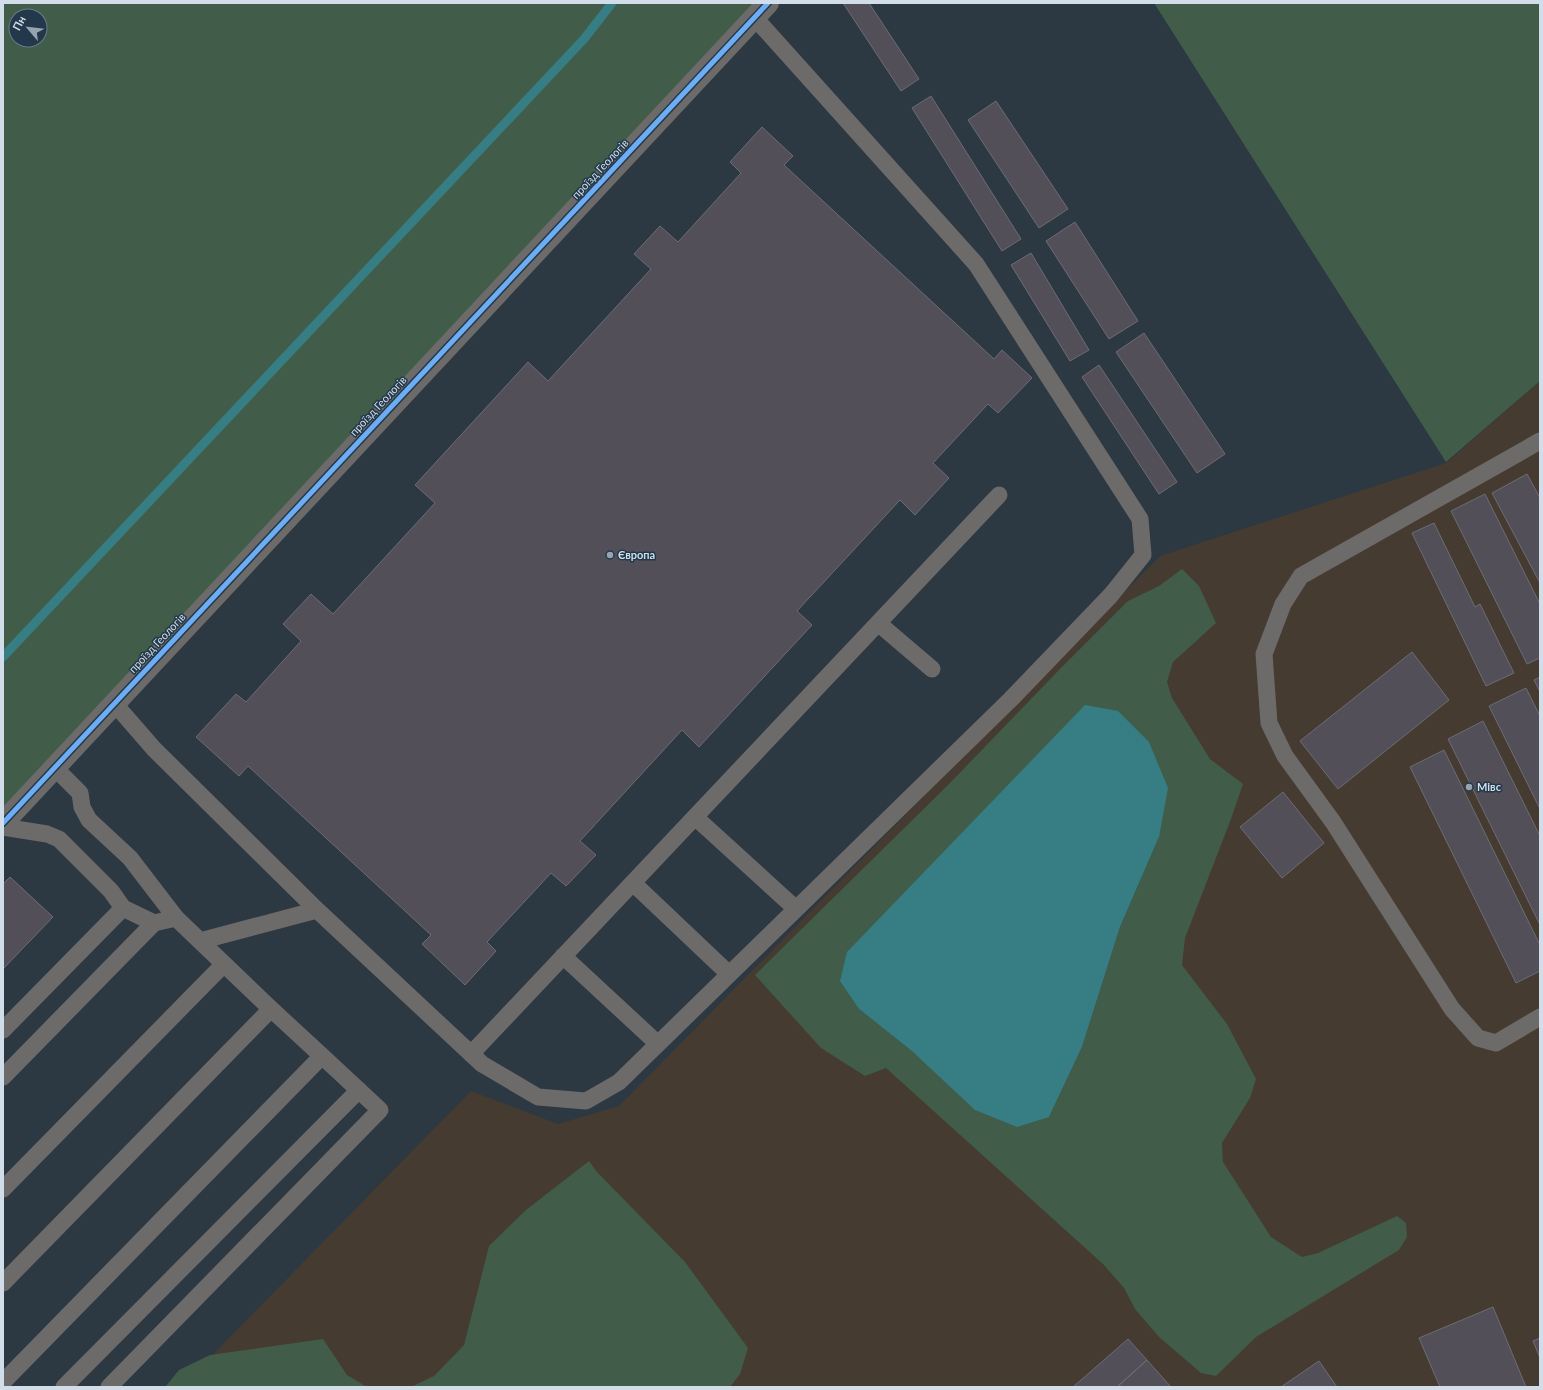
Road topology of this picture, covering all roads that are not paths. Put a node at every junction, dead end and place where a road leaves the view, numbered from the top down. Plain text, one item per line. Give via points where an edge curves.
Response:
1 (762, 10) edge
2 (1540, 441) edge
3 (999, 495) dead end
4 (878, 623) junction
5 (932, 669) dead end
6 (114, 703) junction
7 (54, 767) junction
8 (695, 817) junction
9 (3, 823) edge
10 (3, 826) edge
11 (633, 883) junction
12 (123, 908) junction
13 (796, 909) junction
14 (317, 910) junction
15 (176, 918) junction
16 (154, 923) junction
17 (200, 941) junction
18 (563, 956) junction
19 (224, 964) junction
20 (729, 974) junction
21 (271, 1009) junction
22 (1540, 1017) edge
23 (3, 1030) edge
24 (658, 1044) junction
25 (471, 1054) junction
26 (322, 1056) junction
27 (3, 1077) edge
28 (359, 1090) junction
29 (3, 1189) edge
30 (3, 1283) edge
31 (3, 1382) edge
32 (64, 1387) edge
33 (109, 1387) edge

1 - 6 street, проїзд Геологів
1 - 13 lane via 976,264 1140,519 1143,555 1111,595 1016,693
2 - 22 lane via 1302,576 1282,604 1264,654 1269,723 1285,756 1333,822 1452,1008 1478,1038 1496,1043
3 - 4 lane
4 - 5 lane
4 - 8 lane
6 - 7 street, проїзд Геологів
6 - 14 lane via 154,750
7 - 9 street, проїзд Геологів
7 - 15 lane via 80,793 82,807 89,820 130,858
8 - 11 lane
8 - 13 lane
10 - 12 lane via 59,839 111,891
11 - 18 lane
11 - 20 lane
12 - 16 lane
12 - 23 lane
13 - 20 lane
14 - 17 lane
14 - 25 lane
15 - 16 lane
15 - 17 lane
16 - 27 lane
17 - 19 lane
18 - 24 lane
18 - 25 lane
19 - 21 lane
19 - 29 lane
20 - 24 lane
21 - 26 lane
21 - 30 lane
24 - 25 lane via 619,1082 586,1101 538,1097 482,1064
26 - 28 lane
26 - 31 lane
28 - 32 lane
28 - 33 lane via 380,1110

